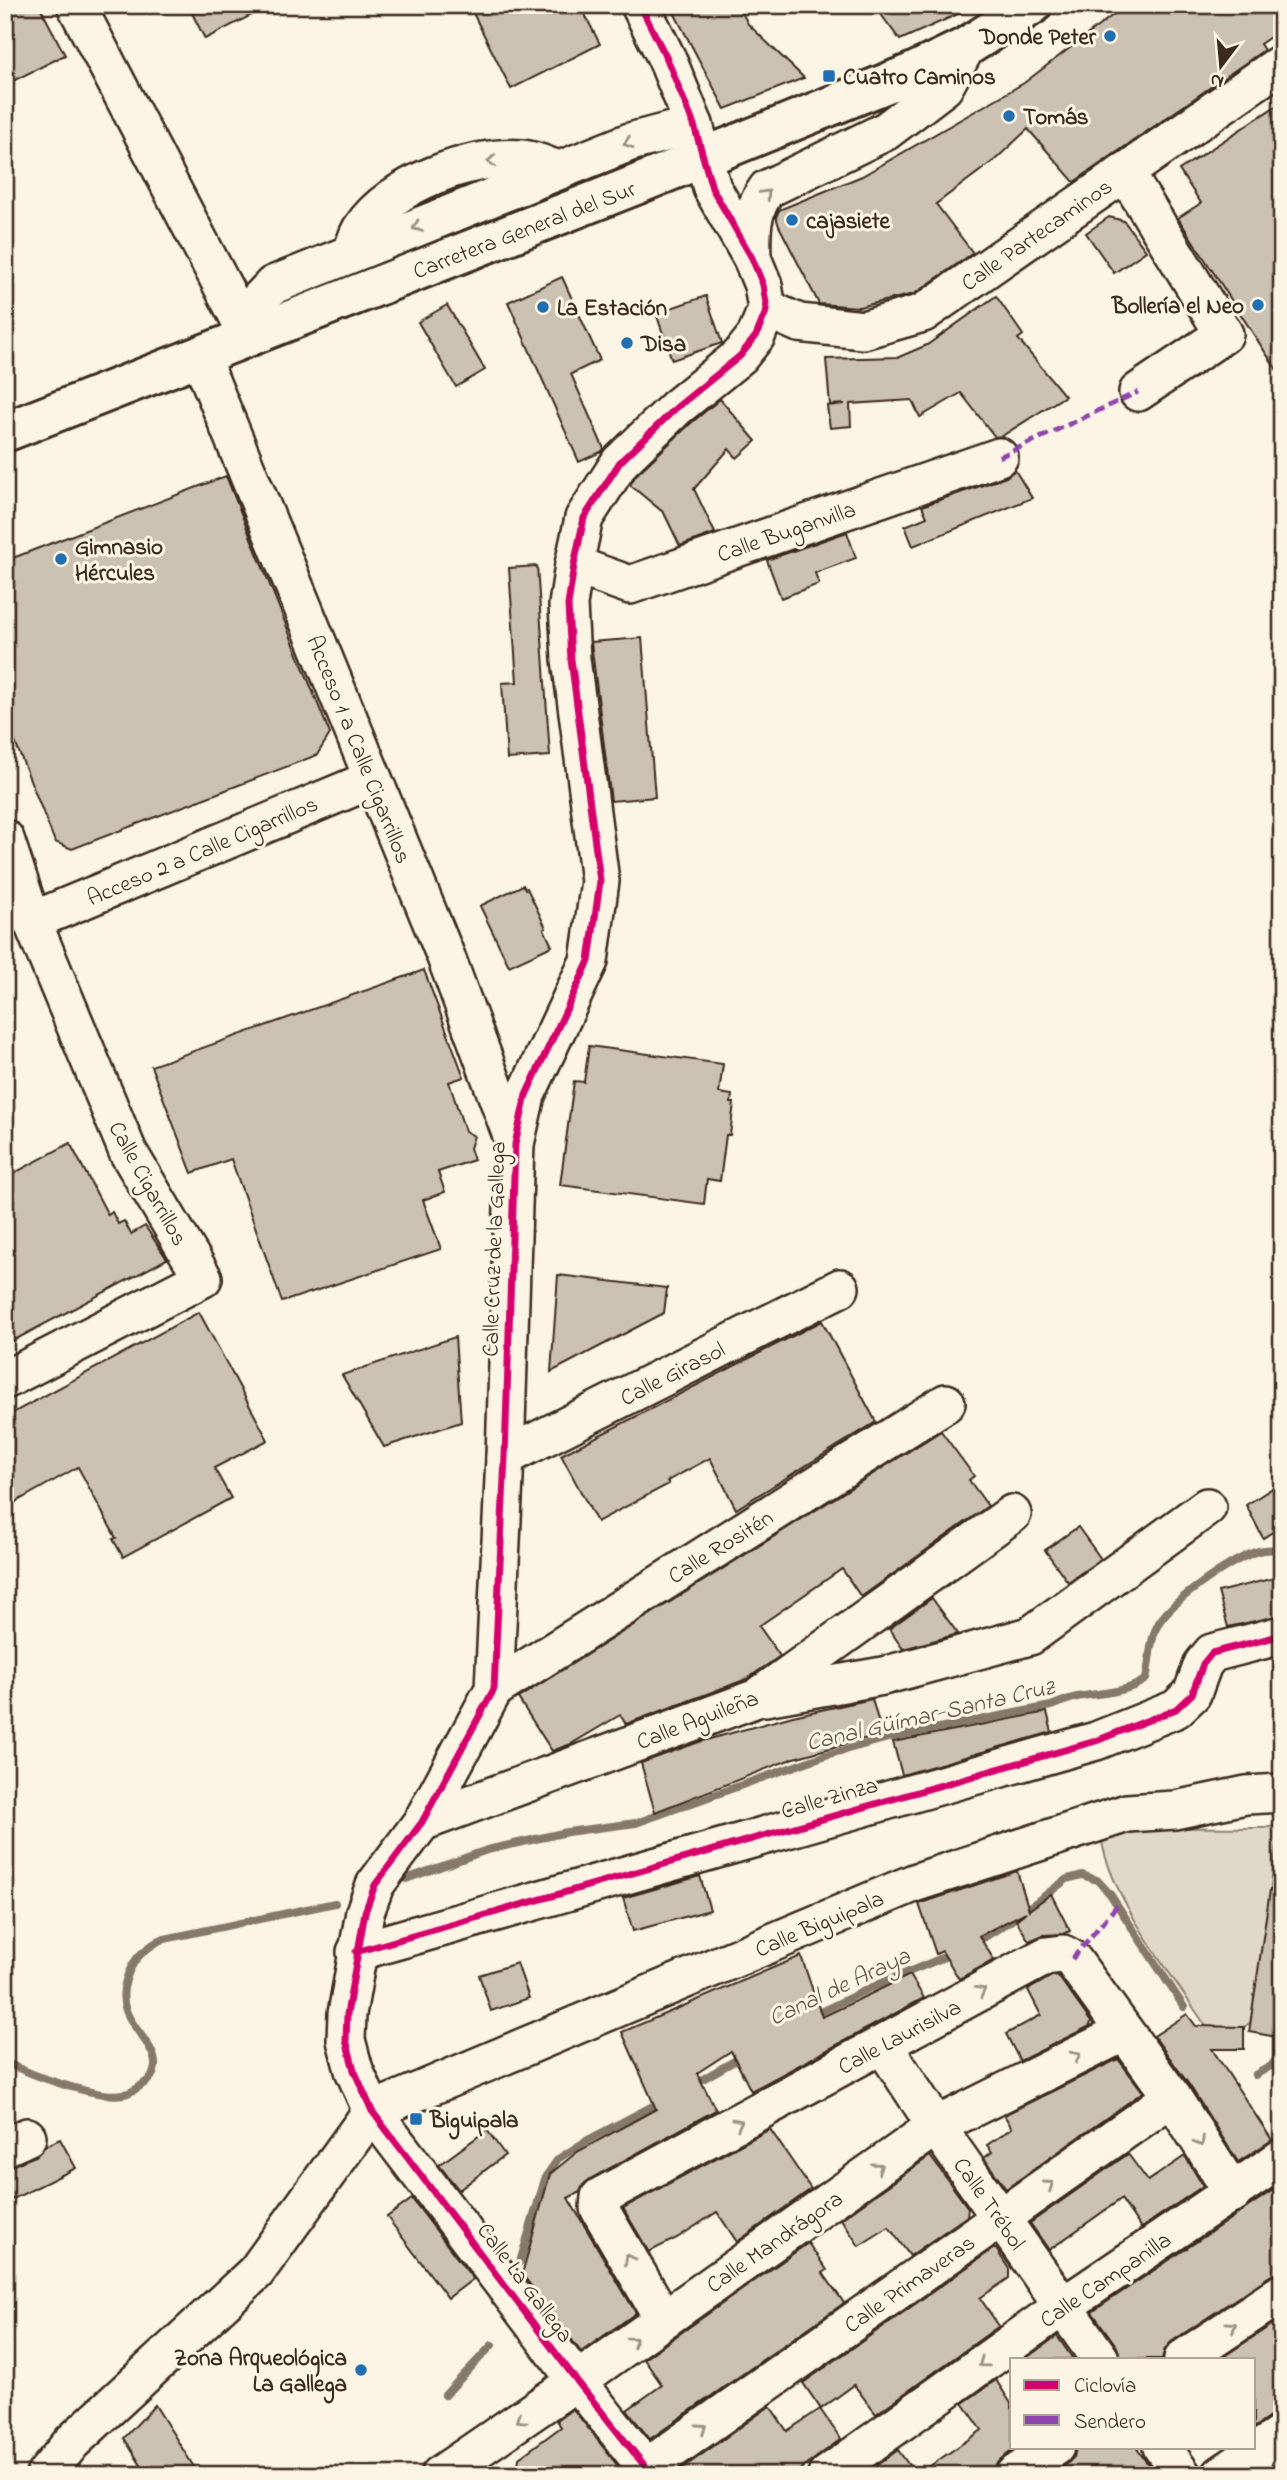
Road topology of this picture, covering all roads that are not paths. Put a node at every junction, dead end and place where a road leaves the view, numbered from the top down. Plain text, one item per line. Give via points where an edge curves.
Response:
1 (76, 5) edge
2 (640, 5) edge
3 (1032, 5) edge
4 (966, 47) junction
5 (1282, 63) edge
6 (698, 142) junction
7 (1125, 172) junction
8 (752, 258) junction
9 (766, 309) junction
10 (244, 329) junction
11 (200, 356) junction
12 (1138, 392) dead end
13 (5, 432) edge
14 (999, 457) dead end
15 (573, 565) junction
16 (373, 779) junction
17 (5, 839) edge
18 (32, 921) junction
19 (515, 1143) junction
20 (840, 1288) dead end
21 (5, 1380) edge
22 (946, 1403) dead end
23 (505, 1457) junction
24 (1207, 1507) dead end
25 (1012, 1514) dead end
26 (1282, 1635) edge
27 (494, 1689) junction
28 (757, 1698) junction
29 (1282, 1793) edge
30 (422, 1822) junction
31 (356, 1952) junction
32 (1123, 2033) junction
33 (883, 2045) junction
34 (1172, 2097) junction
35 (372, 2111) junction
36 (936, 2126) junction
37 (1282, 2158) edge
38 (1233, 2193) junction
39 (1002, 2218) junction
40 (1282, 2293) edge
41 (1062, 2307) junction
42 (663, 2318) junction
43 (1099, 2358) edge
44 (1184, 2358) edge
45 (578, 2381) junction
46 (1282, 2434) edge
47 (1054, 2448) edge
48 (1163, 2448) edge
49 (649, 2471) edge
50 (449, 2472) edge
51 (45, 2475) edge
52 (827, 2475) edge
53 (1014, 2475) edge
54 (1182, 2475) edge
55 (1221, 2475) edge

1 - 10 street
2 - 6 street via 667,59
3 - 4 main road, Carretera General del Sur
4 - 6 main road, Carretera General del Sur via 912,73
8 -> 4 street via 753,220 757,202 767,189 886,131 944,87
5 - 7 street, Calle Partecaminos
6 - 8 street via 712,188
6 - 10 main road, Carretera General del Sur
6 -> 10 street via 630,142 273,285
7 - 9 street, Calle Partecaminos via 923,313 863,330 799,323
7 - 12 street via 1224,334
8 - 9 street
9 - 15 street, Calle Cruz de la Gallega via 756,336 740,356 620,462 584,518
10 - 11 main road, Carretera General del Sur
11 - 13 main road, Carretera General del Sur
11 - 16 street, Acceso 1 a Calle Cigarrillos
14 - 15 street, Calle Buganvilla via 631,585
15 - 19 street, Calle Cruz de la Gallega via 568,604 571,659 600,881 589,961 526,1095
16 - 18 street, Acceso 2 a Calle Cigarrillos
16 - 19 street, Acceso 1 a Calle Cigarrillos
17 - 18 street, Calle Cigarrillos
18 - 21 street, Calle Cigarrillos via 128,1152 202,1278
19 - 23 street, Calle Cruz de la Gallega
20 - 23 street, Calle Girasol
22 - 27 street, Calle Rositén
23 - 27 street, Calle Cruz de la Gallega
24 - 28 street via 1030,1636 883,1676
25 - 28 street, Calle Aguileña
26 - 31 street, Calle Zinza via 1212,1653 1192,1694 1176,1709 1096,1741
27 - 30 street, Calle Cruz de la Gallega
28 - 30 street, Calle Aguileña
29 - 35 street, Calle Biguipala via 1127,1813 914,1883
30 - 31 street, Calle Cruz de la Gallega via 375,1885
31 - 35 street, Calle Cruz de la Gallega via 346,2040
33 -> 32 street, Calle Laurisilva via 1046,1956 1063,1954 1072,1959
32 - 34 street, Calle Laurisilva
36 -> 32 street, Calle Mandrágora
33 - 36 street, Calle Trébol
42 -> 33 street, Calle Laurisilva via 599,2208 600,2197
34 -> 38 street, Calle Laurisilva
39 -> 34 street, Calle Primaveras
35 - 45 street, Calle La Gallega
35 - 51 street via 256,2272 72,2442
36 - 39 street, Calle Trébol
42 -> 36 street, Calle Mandrágora
37 - 38 street, Calle Campanilla
38 - 41 street, Calle Campanilla
39 - 41 street, Calle Trébol
49 -> 39 street, Calle Primaveras
44 -> 40 street
41 - 43 street, Calle Trébol
41 -> 52 street, Calle Campanilla
45 -> 42 street, Calle Mandrágora
45 - 49 street, Calle La Gallega
45 -> 50 street, Calle Mandrágora
46 - 55 street
47 - 53 street
48 - 54 street

